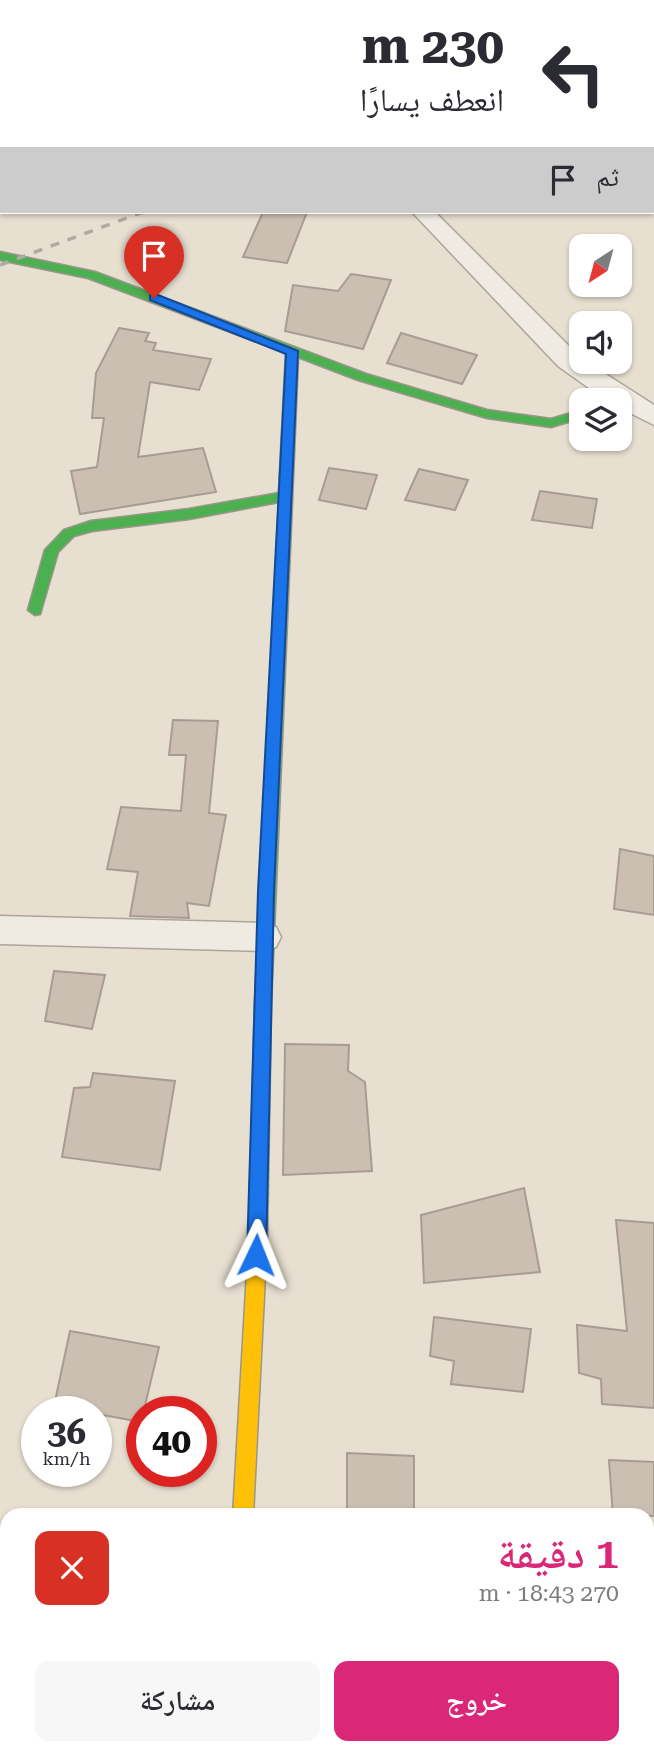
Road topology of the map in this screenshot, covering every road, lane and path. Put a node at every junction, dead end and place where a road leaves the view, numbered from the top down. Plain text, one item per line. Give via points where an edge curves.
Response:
1 (425, 214) edge
2 (0, 256) edge
3 (292, 351) junction
4 (599, 388) edge
5 (632, 407) edge
6 (654, 416) edge
7 (569, 418) edge
8 (286, 496) junction
9 (36, 610) dead end
10 (0, 930) edge
11 (265, 937) junction
12 (243, 1508) edge

1 - 4 street via 566,360
2 - 3 street via 91,275
3 - 7 street via 487,414 551,424
3 - 8 street
5 - 6 street
8 - 9 street via 69,533 52,550
8 - 11 street
10 - 11 street
11 - 12 street via 258,1229

